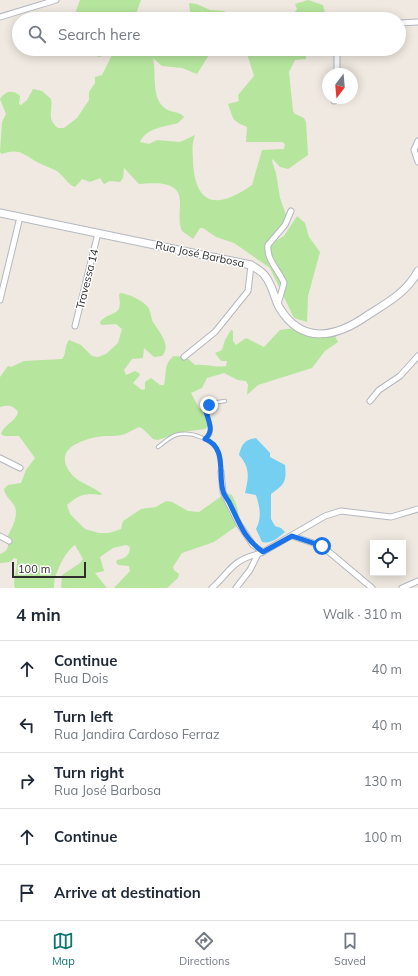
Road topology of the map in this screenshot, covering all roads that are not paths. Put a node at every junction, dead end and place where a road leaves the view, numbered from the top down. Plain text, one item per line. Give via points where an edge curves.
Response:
1 (56, 0) edge
2 (16, 12) edge
3 (12, 13) edge
4 (0, 17) edge
5 (418, 22) edge
6 (406, 23) edge
7 (337, 56) edge
8 (337, 68) edge
9 (418, 141) edge
10 (418, 162) edge
11 (291, 211) dead end
12 (0, 213) edge
13 (20, 217) junction
14 (98, 233) junction
15 (250, 265) junction
16 (418, 271) edge
17 (0, 300) edge
18 (278, 304) junction
19 (75, 326) dead end
20 (418, 356) edge
21 (184, 357) dead end
22 (225, 401) dead end
23 (370, 401) dead end
24 (205, 439) junction
25 (158, 447) dead end
26 (0, 458) edge
27 (20, 468) dead end
28 (221, 472) joint
29 (418, 509) edge
30 (0, 536) edge
31 (292, 536) junction
32 (9, 540) dead end
33 (260, 553) junction
34 (418, 581) edge
35 (212, 588) edge
36 (236, 588) edge
37 (372, 588) edge
38 (402, 588) edge

1 - 2 street
3 - 4 street
5 - 6 street
7 - 8 street
9 - 10 street via 414,150
11 - 18 street via 285,225 268,245 269,258 284,283
12 - 13 street, Rua José Barbosa
13 - 14 street, Rua José Barbosa
13 - 17 street
14 - 15 street, Rua José Barbosa
14 - 19 street, Travessa 14
15 - 18 street, Rua José Barbosa via 266,276
15 - 21 street via 248,291 215,332
16 - 18 street, Rua José Barbosa via 401,293 355,325 333,333 315,334 302,329 289,320
20 - 23 street via 400,376 379,390
22 - 24 lane via 212,403 207,407 211,428 209,436
24 - 25 lane via 182,434 170,438
24 - 28 lane via 213,444 220,454
26 - 27 street
28 - 33 street via 223,492 239,524
29 - 31 street via 391,517 341,512 325,516
30 - 32 street
31 - 33 street
31 - 37 street via 322,546
33 - 35 street via 246,556 235,563
33 - 36 street
34 - 38 street

